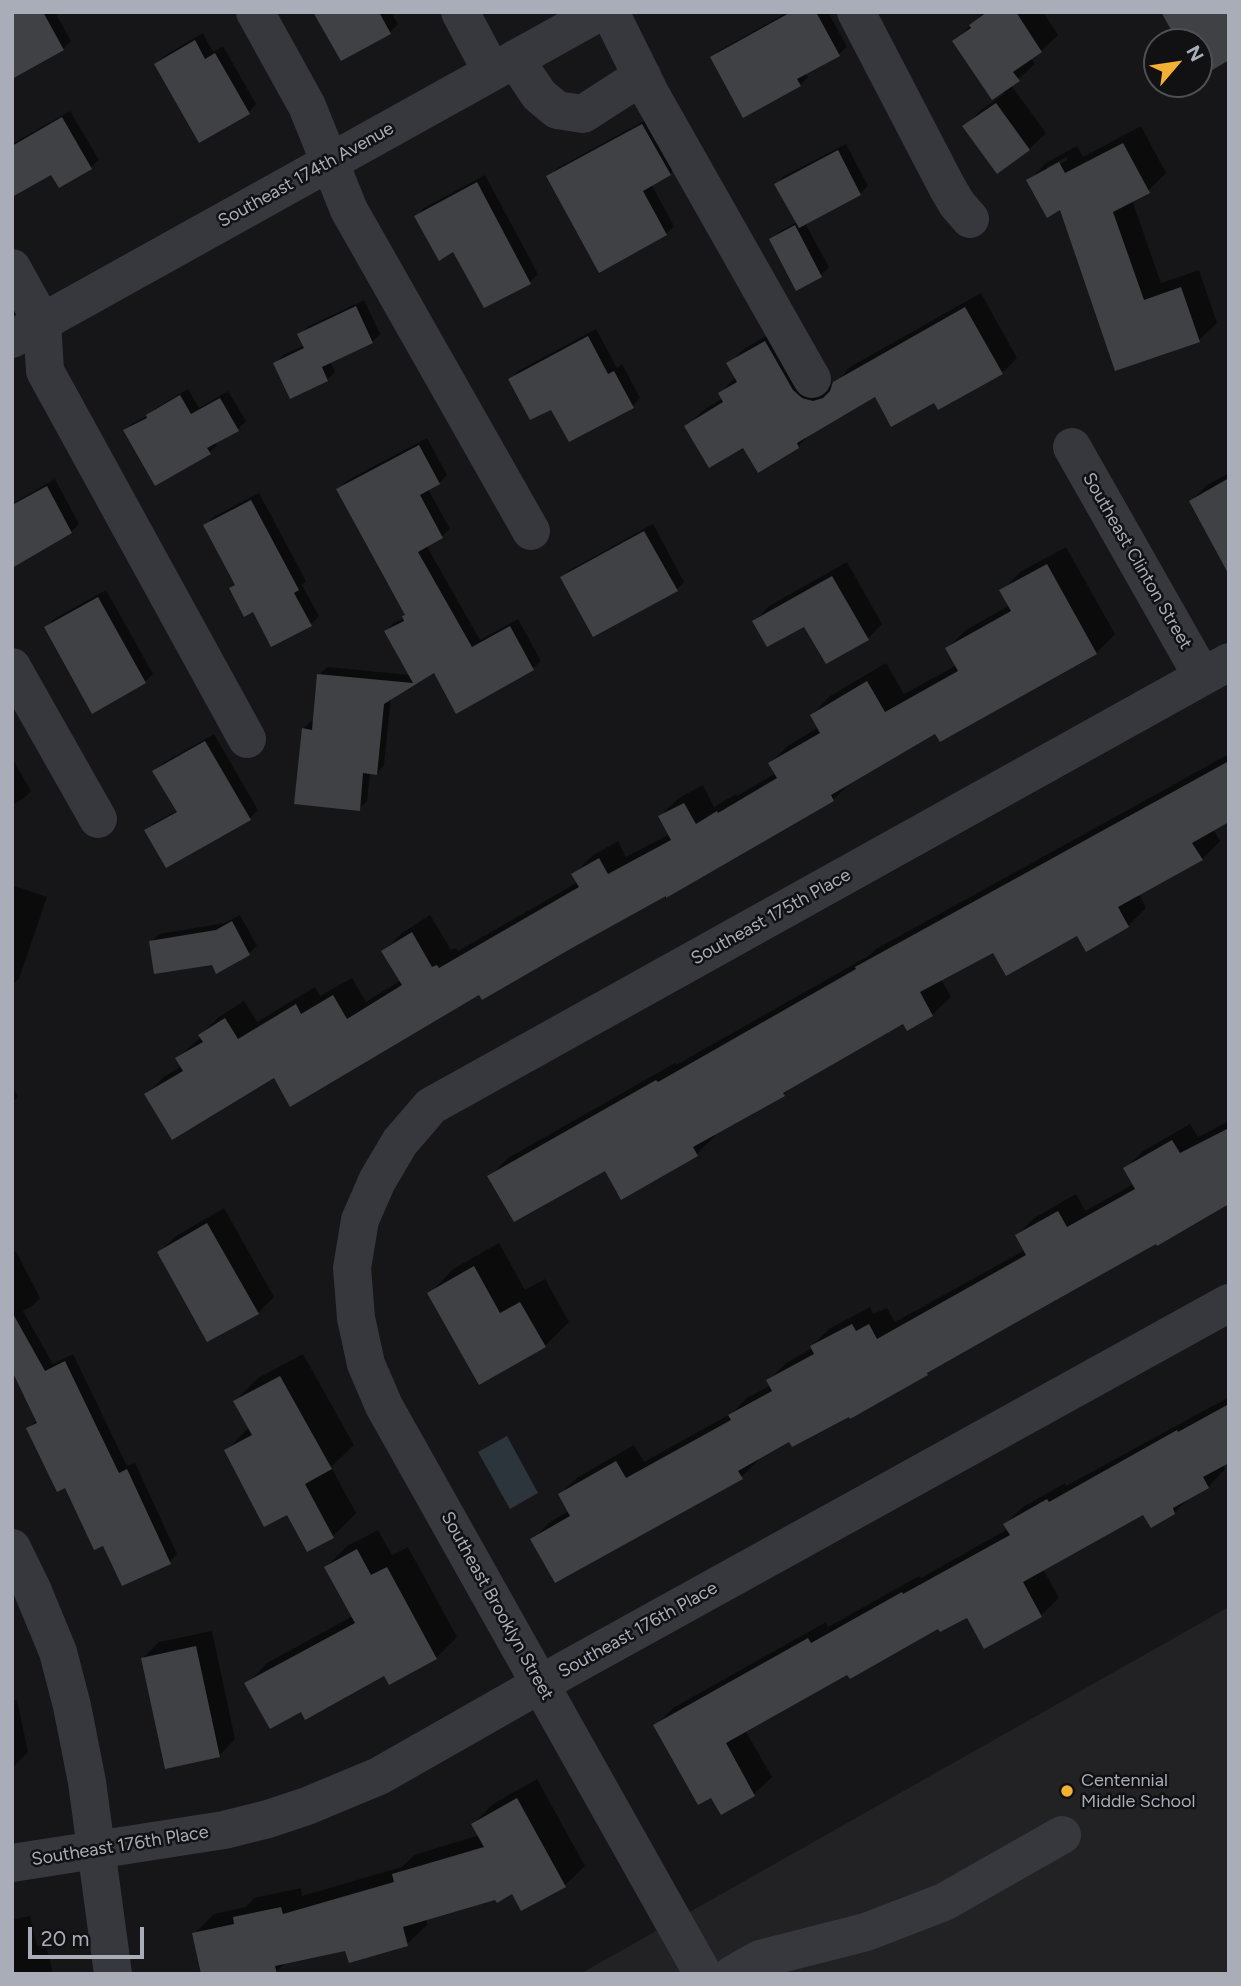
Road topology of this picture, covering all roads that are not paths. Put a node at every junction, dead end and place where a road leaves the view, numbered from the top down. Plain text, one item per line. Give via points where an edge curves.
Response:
1 (255, 12) edge
2 (460, 12) edge
3 (600, 12) edge
4 (610, 12) edge
5 (856, 12) edge
6 (503, 66) junction
7 (642, 76) junction
8 (329, 162) junction
9 (970, 219) dead end
10 (12, 268) edge
11 (27, 331) edge
12 (812, 379) dead end
13 (1072, 447) dead end
14 (531, 531) dead end
15 (12, 667) edge
16 (1216, 669) edge
17 (247, 739) dead end
18 (98, 819) dead end
19 (360, 1220) joint
20 (1229, 1303) edge
21 (12, 1548) edge
22 (540, 1685) junction
23 (1062, 1835) dead end
24 (96, 1850) junction
25 (12, 1863) edge
26 (113, 1974) edge
27 (703, 1974) edge
28 (733, 1974) edge

1 - 8 street via 307,106
2 - 6 street
3 - 6 street, Southeast 174th Avenue
4 - 7 street
5 - 9 street via 947,187
6 - 7 street via 557,110 583,114
6 - 8 street, Southeast 174th Avenue
7 - 12 street
8 - 11 street, Southeast 174th Avenue
8 - 14 street via 349,210
10 - 11 street
11 - 17 street
13 - 16 street, Southeast Clinton Street
15 - 18 street
16 - 19 street, Southeast 175th Place via 431,1107 400,1142
19 - 22 street, Southeast Brooklyn Street via 352,1268 366,1364 384,1406
20 - 22 street, Southeast 176th Place
21 - 24 street via 58,1652 72,1706
22 - 24 street, Southeast 176th Place via 379,1776 307,1806 224,1830
22 - 27 street, Southeast Brooklyn Street
23 - 28 street via 944,1902 866,1932 760,1959
24 - 25 street, Southeast 176th Place
24 - 26 street

